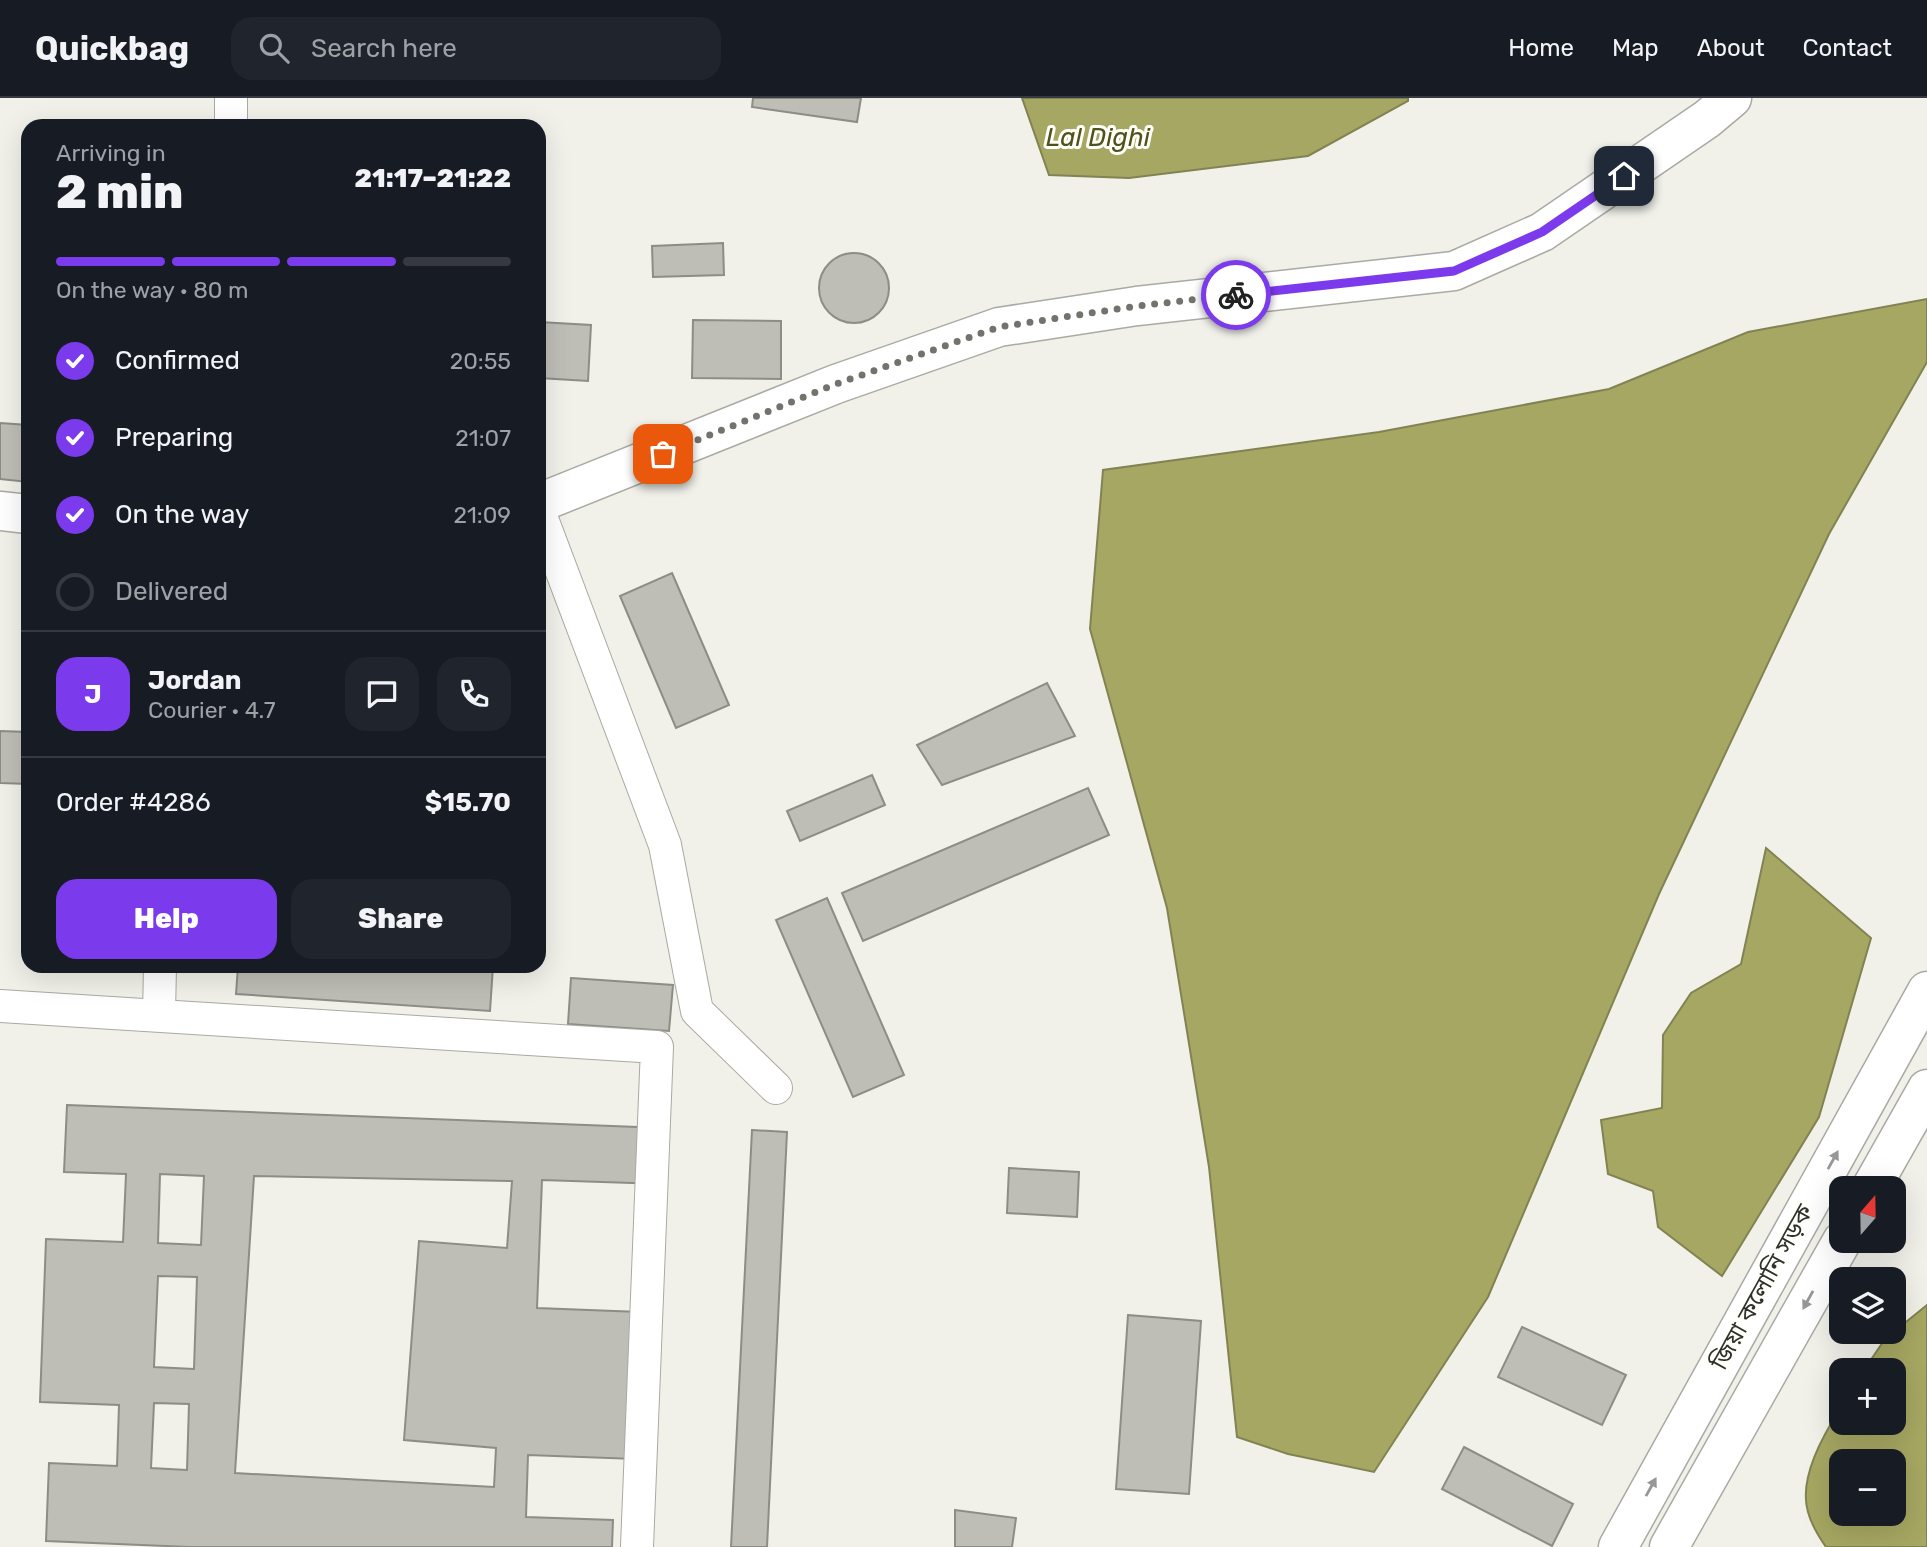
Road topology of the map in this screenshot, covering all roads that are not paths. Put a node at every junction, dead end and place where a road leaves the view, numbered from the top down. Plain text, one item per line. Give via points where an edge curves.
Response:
1 (232, 98) edge
2 (1732, 98) edge
3 (231, 119) edge
4 (546, 500) edge
5 (0, 511) edge
6 (21, 513) edge
7 (546, 530) edge
8 (160, 973) edge
9 (1927, 991) edge
10 (0, 1006) edge
11 (159, 1014) junction
12 (776, 1088) dead end
13 (1927, 1089) edge
14 (1878, 1176) edge
15 (1835, 1253) edge
16 (637, 1547) edge
17 (1618, 1547) edge
18 (1669, 1547) edge

1 - 3 street
2 - 4 street via 1542,232 1454,271 1137,306 999,327 836,384
5 - 6 street
7 - 12 street via 665,845 697,1011
8 - 11 street
17 -> 9 street, জিয়া কলোনি সড়ক
10 - 11 street
11 - 16 street via 657,1047
13 - 14 street
15 -> 18 street, জিয়া কলোনি সড়ক

